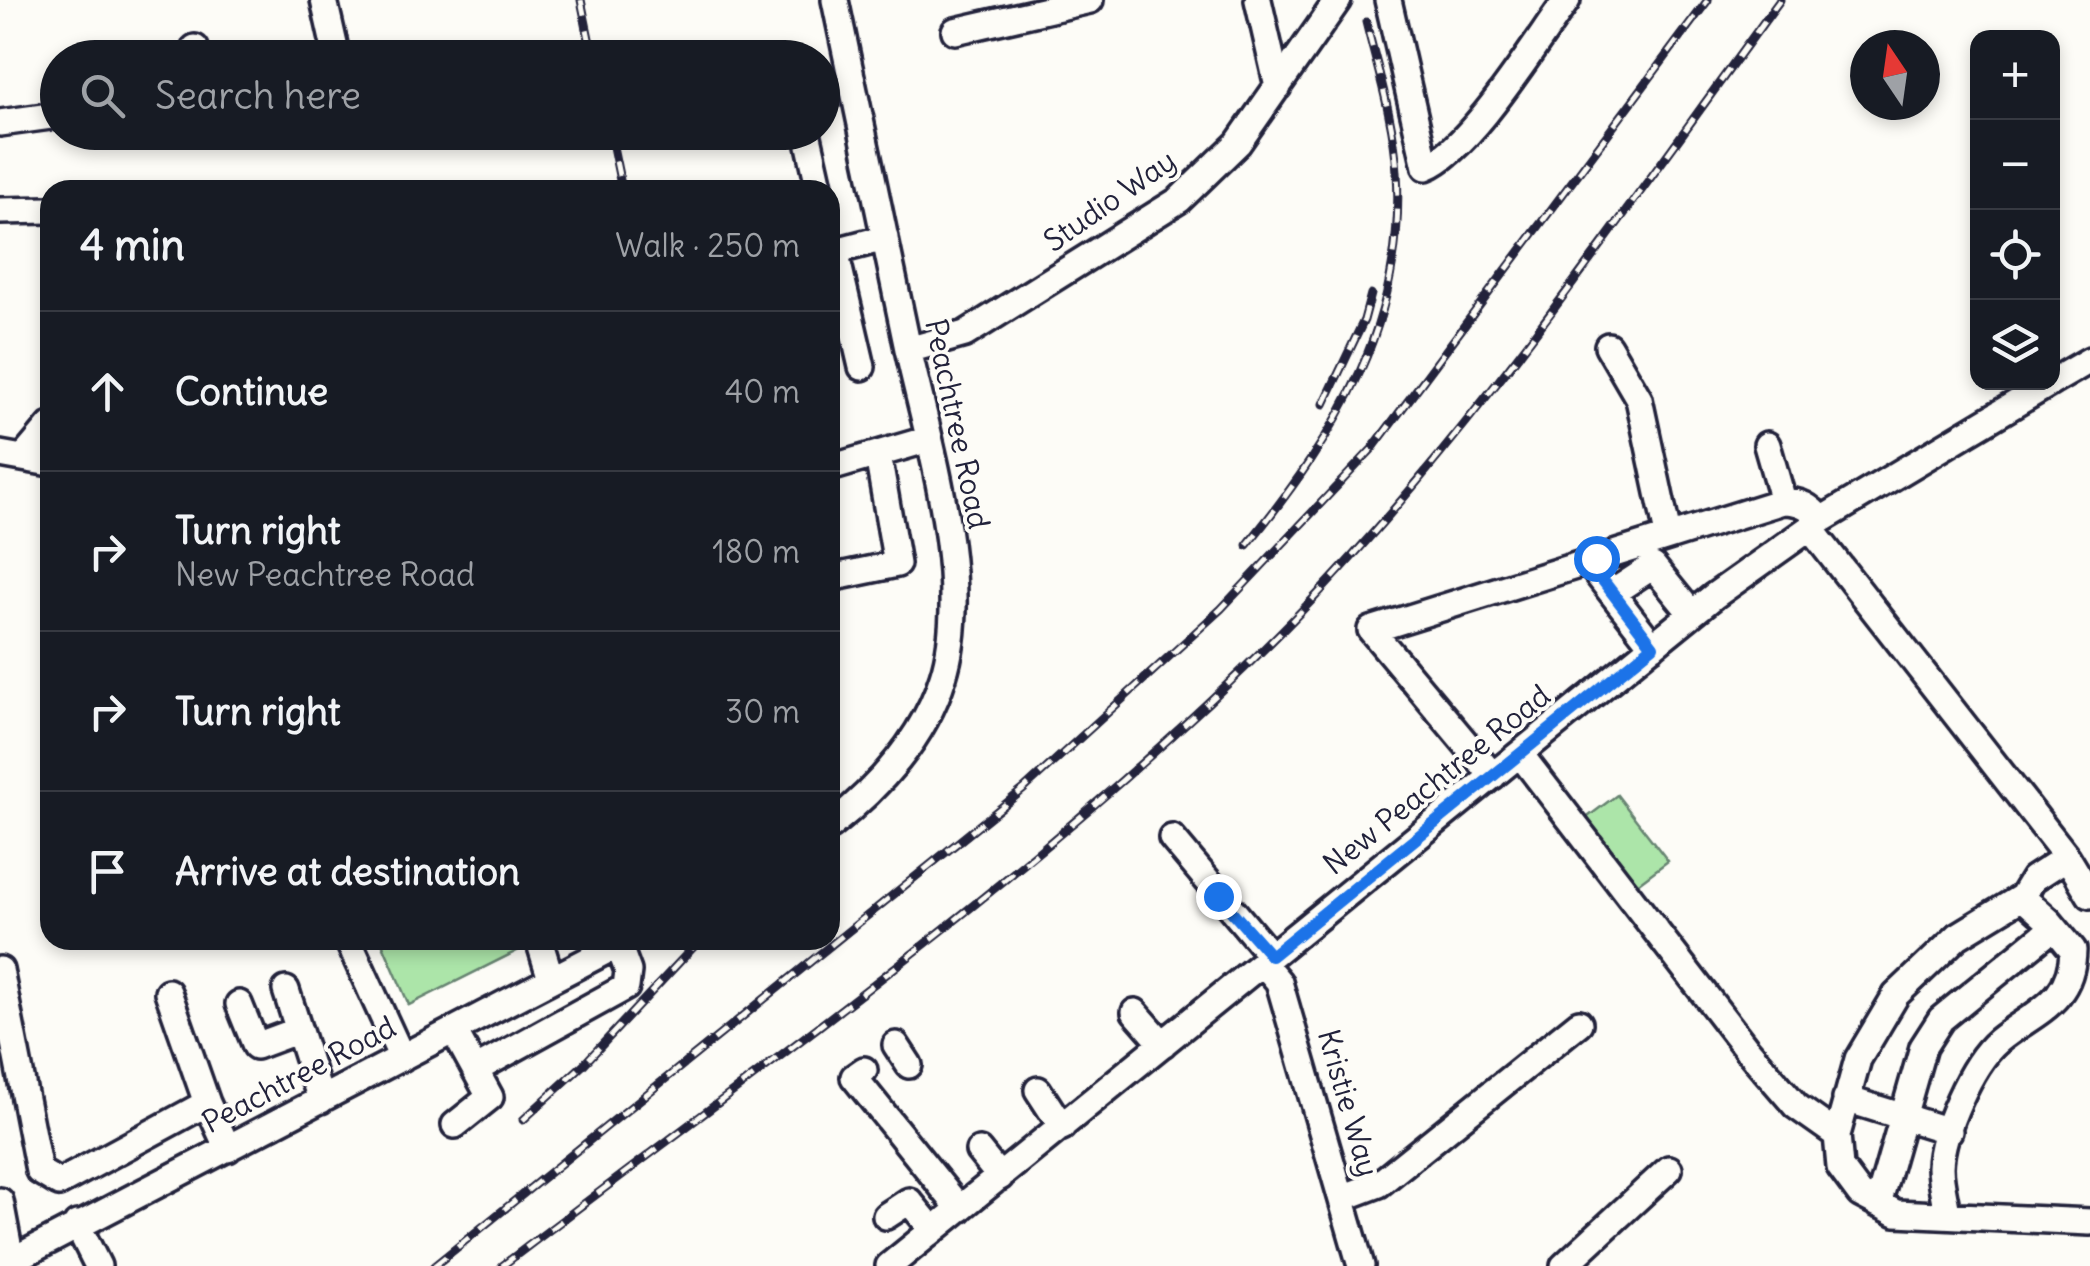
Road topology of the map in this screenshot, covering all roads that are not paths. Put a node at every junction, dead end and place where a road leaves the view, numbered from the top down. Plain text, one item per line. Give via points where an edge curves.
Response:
1 (324, 0) edge
2 (835, 0) edge
3 (1090, 0) edge
4 (1258, 0) edge
5 (1338, 0) edge
6 (1388, 0) edge
7 (1567, 0) edge
8 (955, 31) dead end
9 (333, 40) edge
10 (1278, 87) junction
11 (40, 117) edge
12 (0, 122) edge
13 (811, 150) edge
14 (818, 180) edge
15 (40, 210) edge
16 (0, 211) edge
17 (886, 238) junction
18 (840, 241) edge
19 (840, 275) edge
20 (1608, 346) dead end
21 (908, 350) junction
22 (2090, 360) edge
23 (862, 367) dead end
24 (2060, 377) edge
25 (2039, 390) edge
26 (40, 434) edge
27 (929, 439) junction
28 (1767, 445) dead end
29 (878, 455) junction
30 (12, 456) edge
31 (40, 461) edge
32 (840, 465) edge
33 (1782, 502) junction
34 (1816, 524) junction
35 (1668, 535) junction
36 (1588, 561) junction
37 (840, 576) edge
38 (1612, 593) junction
39 (1692, 614) junction
40 (1653, 646) junction
41 (1520, 754) junction
42 (1494, 776) junction
43 (840, 818) edge
44 (1172, 838) dead end
45 (2067, 857) junction
46 (2090, 895) edge
47 (2022, 897) junction
48 (2054, 927) junction
49 (353, 950) edge
50 (542, 950) edge
51 (607, 950) edge
52 (624, 950) edge
53 (1267, 960) junction
54 (0, 970) edge
55 (551, 979) junction
56 (286, 990) dead end
57 (168, 992) dead end
58 (239, 1004) dead end
59 (1135, 1012) dead end
60 (1579, 1023) dead end
61 (299, 1030) junction
62 (454, 1030) junction
63 (1163, 1044) junction
64 (402, 1058) junction
65 (475, 1070) junction
66 (859, 1074) dead end
67 (1038, 1090) dead end
68 (1846, 1099) junction
69 (321, 1100) junction
70 (207, 1102) junction
71 (1904, 1115) junction
72 (454, 1125) dead end
73 (1062, 1126) junction
74 (1949, 1130) junction
75 (1837, 1135) junction
76 (228, 1149) junction
77 (979, 1150) dead end
78 (1669, 1169) dead end
79 (1000, 1176) junction
80 (1342, 1198) junction
81 (0, 1201) edge
82 (1878, 1204) junction
83 (960, 1209) junction
84 (1946, 1214) junction
85 (886, 1216) dead end
86 (2090, 1222) edge
87 (77, 1224) junction
88 (934, 1230) junction
89 (18, 1261) edge
90 (98, 1266) edge
91 (890, 1266) edge
92 (1361, 1266) edge
93 (1548, 1266) edge
94 (1556, 1266) edge
95 (1564, 1266) edge

1 - 9 street
2 - 17 street, Peachtree Road
3 - 8 street
4 - 10 street
5 - 10 street, Studio Way
6 - 7 street via 1426,166 1442,160 1472,130
10 - 21 street, Studio Way via 1238,143 1179,200 965,334
11 - 12 street
13 - 14 street
15 - 16 street
17 - 18 street
17 - 21 street, Peachtree Road
19 - 23 street
20 - 35 street via 1638,399
21 - 27 street, Peachtree Road
22 - 24 street, New Peachtree Road
25 - 34 street, New Peachtree Road
26 - 30 street
27 - 29 street
27 - 43 street, Peachtree Road via 949,550 953,622 944,676 900,758
28 - 33 street
29 - 32 street
29 - 37 street via 898,564
30 - 31 street
33 - 34 street via 1812,509
33 - 35 street
34 - 39 street, New Peachtree Road
34 - 45 street
35 - 36 street
36 - 38 street
36 - 42 street via 1371,630
38 - 39 street via 1652,566
38 - 40 street
39 - 40 street, New Peachtree Road
40 - 41 street, New Peachtree Road
41 - 42 street, New Peachtree Road
41 - 75 street via 1746,1048 1796,1106
42 - 53 street, New Peachtree Road
44 - 53 street, Kristie Way
45 - 46 street
45 - 47 street via 2033,879
47 - 48 street
47 - 68 street via 1958,936 1896,995 1858,1058
48 - 71 street via 1941,1018 1923,1047
48 - 74 street via 2073,950 2073,972 2062,993 1996,1042 1969,1080
49 - 64 street
50 - 55 street
51 - 55 street, Peachtree Road
52 - 65 street via 626,986
53 - 63 street, New Peachtree Road
53 - 80 street, Kristie Way
54 - 70 street via 39,1171 60,1182
55 - 62 street, Peachtree Road
56 - 61 street
57 - 70 street
58 - 61 street via 256,1046
59 - 63 street
60 - 80 street via 1378,1184
61 - 69 street
62 - 64 street, Peachtree Road
62 - 65 street
63 - 73 street, New Peachtree Road
64 - 69 street, Peachtree Road
65 - 72 street via 490,1097
66 - 83 street
67 - 73 street
68 - 71 street
68 - 75 street
69 - 76 street, Peachtree Road
70 - 76 street
71 - 74 street
71 - 82 street
73 - 79 street, New Peachtree Road
74 - 84 street via 1940,1167
75 - 82 street via 1840,1167 1860,1194
76 - 87 street, Peachtree Road
77 - 79 street
78 - 95 street
79 - 83 street, New Peachtree Road
80 - 92 street, Kristie Way
81 - 89 street
82 - 84 street via 1896,1213
83 - 88 street, New Peachtree Road
84 - 86 street
85 - 88 street via 909,1201
87 - 89 street, Peachtree Road
87 - 90 street
88 - 91 street, New Peachtree Road
93 - 94 street

